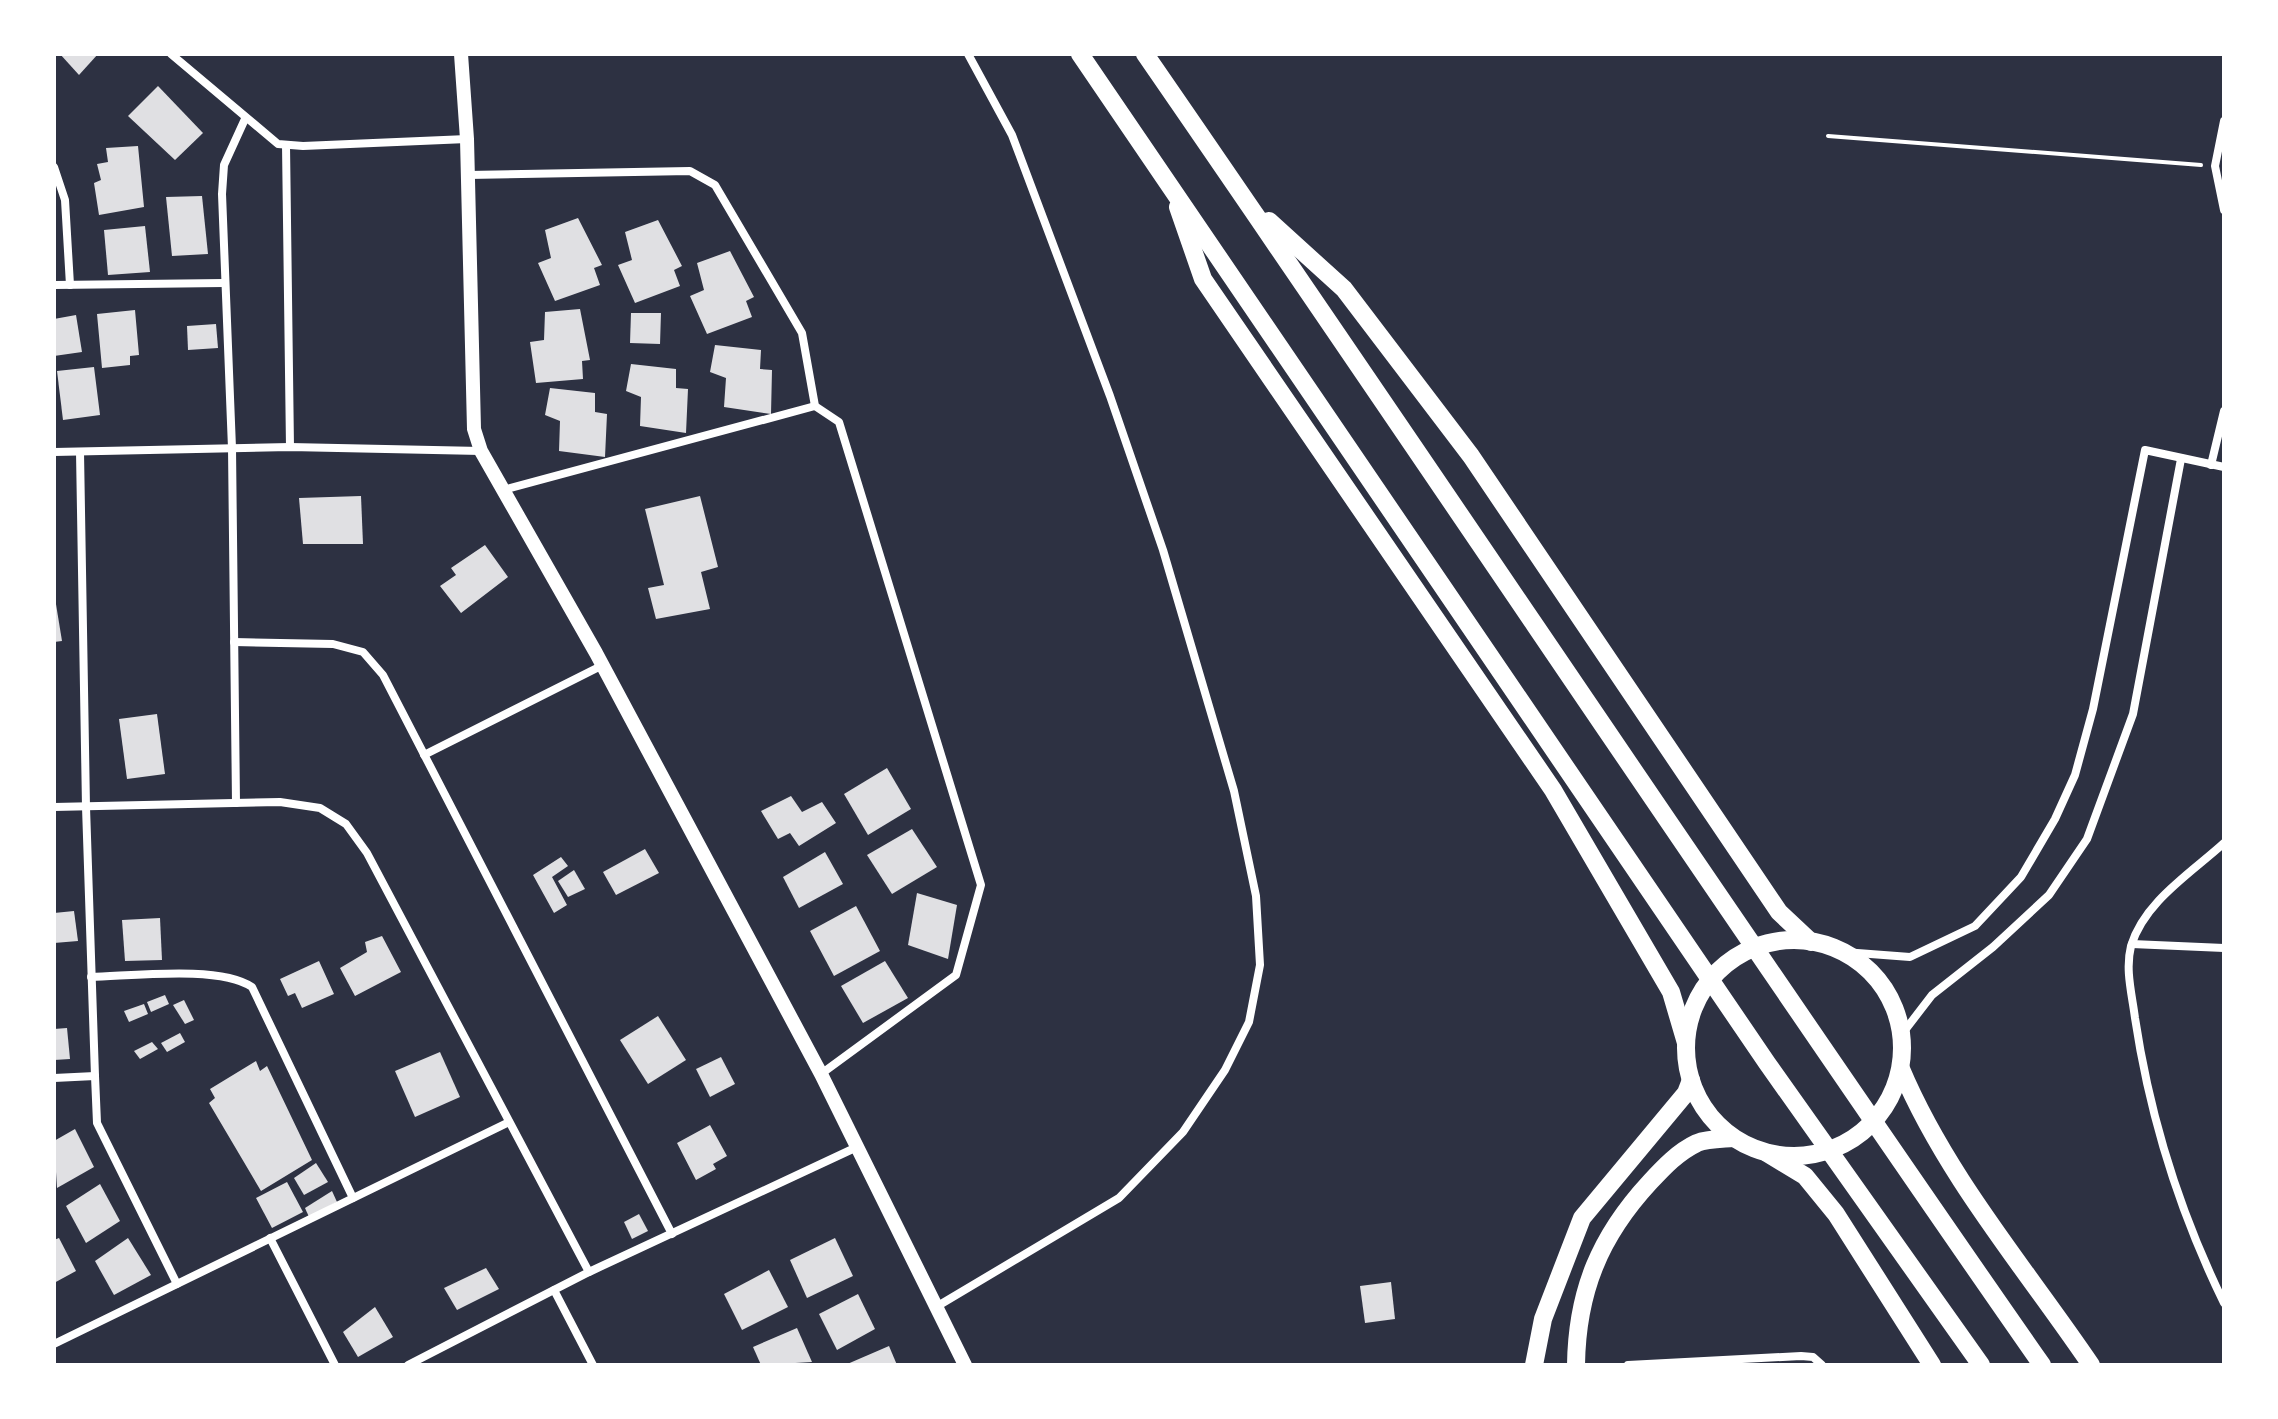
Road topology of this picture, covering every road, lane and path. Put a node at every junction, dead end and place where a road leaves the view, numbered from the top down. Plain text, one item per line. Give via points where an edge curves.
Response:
1 (171, 54) edge
2 (461, 54) edge
3 (968, 54) edge
4 (1080, 54) edge
5 (1145, 54) edge
6 (245, 119) junction
7 (2224, 121) edge
8 (1828, 136) dead end
9 (467, 139) junction
10 (286, 145) junction
11 (2215, 166) junction
12 (54, 167) edge
13 (468, 175) junction
14 (1171, 186) junction
15 (1246, 200) junction
16 (2224, 210) edge
17 (224, 283) junction
18 (54, 285) edge
19 (70, 285) junction
20 (815, 406) junction
21 (2224, 411) edge
22 (290, 447) junction
23 (232, 448) junction
24 (481, 451) junction
25 (54, 452) edge
26 (80, 452) junction
27 (2181, 459) junction
28 (2211, 465) junction
29 (2224, 467) edge
30 (503, 490) junction
31 (234, 642) junction
32 (603, 665) junction
33 (424, 755) junction
34 (236, 803) junction
35 (54, 807) edge
36 (86, 807) junction
37 (2224, 843) edge
38 (1811, 942) junction
39 (2132, 944) junction
40 (2224, 948) edge
41 (1844, 952) junction
42 (91, 977) junction
43 (1902, 1034) junction
44 (1686, 1043) junction
45 (1901, 1069) junction
46 (821, 1074) junction
47 (95, 1076) junction
48 (54, 1078) edge
49 (1691, 1080) junction
50 (509, 1122) junction
51 (1733, 1138) junction
52 (857, 1147) junction
53 (1767, 1153) junction
54 (353, 1198) junction
55 (672, 1234) junction
56 (270, 1238) junction
57 (589, 1272) junction
58 (177, 1284) junction
59 (554, 1290) junction
60 (2224, 1303) edge
61 (935, 1307) junction
62 (54, 1344) edge
63 (414, 1364) edge
64 (335, 1365) edge
65 (593, 1365) edge
66 (965, 1365) edge
67 (1534, 1365) edge
68 (1576, 1365) edge
69 (1628, 1365) edge
70 (1822, 1365) edge
71 (1932, 1365) edge
72 (1981, 1365) edge
73 (2042, 1365) edge
74 (2091, 1365) edge

1 - 6 street
2 - 9 street
3 - 61 street via 1012,135 1163,550 1234,791 1256,896 1260,965 1249,1022 1225,1070 1183,1132 1119,1198
4 - 14 main road
5 - 15 main road
6 - 10 street
6 - 17 street via 224,165
7 - 11 street
8 - 11 path
9 - 10 street
9 - 13 street
10 - 22 street
11 - 16 street
12 - 19 street via 65,200
13 - 20 street via 690,171 715,185 802,333
13 - 24 street via 474,429
14 - 44 main road via 1203,279 1553,790 1671,992
14 - 72 main road via 1767,1063
15 - 38 main road via 1344,289 1471,456 1779,912
15 - 73 main road via 1810,1034
17 - 19 street
17 - 23 street
18 - 19 street
20 - 30 street
20 - 46 street via 839,422 981,885 956,975
21 - 28 street
22 - 23 street
22 - 24 street
23 - 26 street
23 - 31 street
24 - 30 street
25 - 26 street
26 - 36 street
27 - 28 street
27 - 41 street via 2145,450 2075,775 2021,877 1975,926 1910,957
27 - 43 street via 2133,714 2087,839 2049,895 1932,995
28 - 29 street
30 - 32 street
31 - 33 street via 333,644 363,652 383,675
31 - 34 street
32 - 33 street
32 - 46 street
33 - 55 street
34 - 36 street
34 - 50 street via 320,808 346,824 367,853
35 - 36 street
36 - 42 street
37 - 39 street via 2150,909
38 - 41 main road
38 - 44 main road via 1760,946 1717,973 1701,994
39 - 40 street
39 - 60 street via 2127,968 2166,1156 2192,1239
41 - 43 main road via 1872,973 1892,1001
42 - 47 street
42 - 54 street via 216,976 239,978 252,987
43 - 45 main road
44 - 49 main road
45 - 53 main road via 1889,1102 1867,1129 1837,1148 1802,1156
45 - 74 main road via 1951,1163
46 - 52 street
47 - 48 street
47 - 58 street via 97,1123
49 - 51 main road via 1707,1112
49 - 67 main road via 1686,1093 1582,1218 1543,1319
50 - 54 street
50 - 57 street
51 - 53 main road
51 - 68 main road via 1699,1142 1671,1160 1609,1231 1588,1282
52 - 55 street
52 - 61 street
53 - 71 main road via 1805,1176 1836,1214
54 - 56 street
55 - 57 street
56 - 58 street
56 - 64 street
57 - 59 street
58 - 62 street
59 - 63 street
59 - 65 street
61 - 66 street
69 - 70 street via 1801,1356

